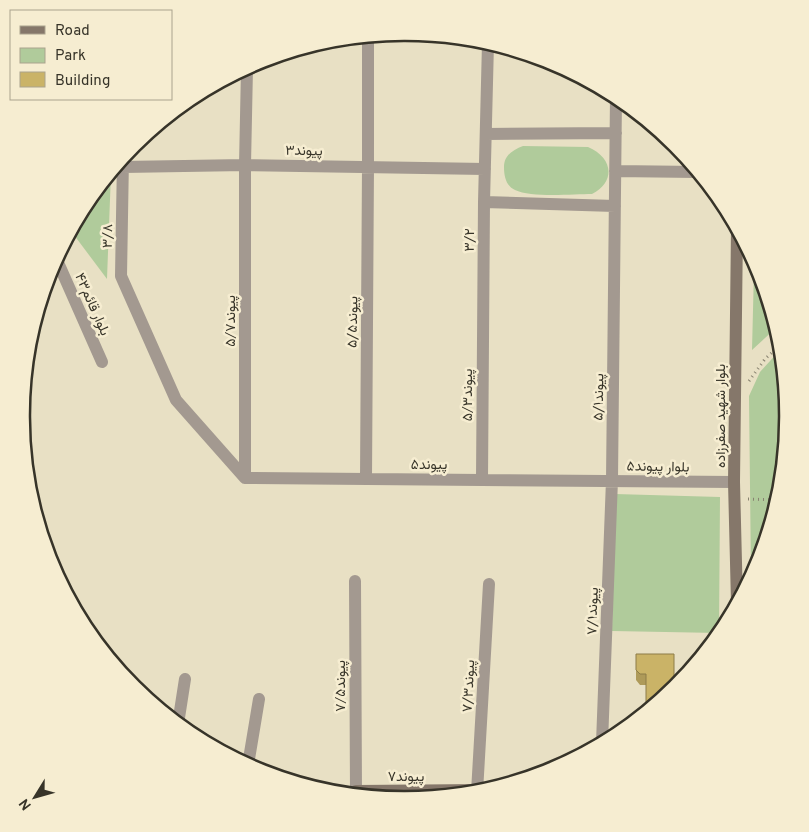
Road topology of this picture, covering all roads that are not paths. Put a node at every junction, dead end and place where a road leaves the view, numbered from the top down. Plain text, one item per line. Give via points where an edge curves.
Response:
1 (368, 44) edge
2 (488, 51) edge
3 (247, 76) edge
4 (616, 107) edge
5 (616, 133) junction
6 (486, 134) junction
7 (129, 163) edge
8 (245, 165) junction
9 (368, 166) junction
10 (123, 169) edge
11 (485, 169) junction
12 (615, 171) junction
13 (688, 172) edge
14 (484, 202) junction
15 (615, 206) junction
16 (737, 244) edge
17 (61, 269) edge
18 (483, 311) joint
19 (102, 362) dead end
20 (245, 478) junction
21 (366, 478) junction
22 (482, 479) junction
23 (612, 480) junction
24 (734, 482) junction
25 (355, 581) dead end
26 (489, 584) dead end
27 (737, 589) edge
28 (185, 679) dead end
29 (259, 699) dead end
30 (179, 715) edge
31 (602, 734) edge
32 (249, 757) edge
33 (480, 782) edge
34 (356, 787) edge

1 - 9 street, پیوند۵/۵
2 - 6 street, ۳/۲
3 - 8 street, پیوند۵/۷
4 - 5 street, پیوند۵/۱
5 - 6 street
5 - 12 street, پیوند۵/۱
6 - 11 street, ۳/۲
7 - 8 street, پیوند۳
8 - 9 street, پیوند۳
8 - 20 street, پیوند۵/۷
9 - 11 street, پیوند۳
9 - 21 street, پیوند۵/۵
10 - 20 street, ۳/۸ via 121,276 176,400
11 - 14 street, ۳/۲
12 - 13 street
12 - 15 street, پیوند۵/۱
14 - 15 street
14 - 18 street, ۳/۲
15 - 23 street, پیوند۵/۱
16 - 24 street, بلوار شهید صفرزاده
17 - 19 street, بلوار قائم۴۳
18 - 22 street, پیوند۵/۳
20 - 21 street, پیوند۵
21 - 22 street, پیوند۵
22 - 23 street, پیوند۵
23 - 24 street, بلوار پیوند۵
23 - 31 street, پیوند۷/۱
24 - 27 street, بلوار شهید صفرزاده
25 - 34 street, پیوند۷/۵
26 - 33 street, پیوند۷/۳
28 - 30 street
29 - 32 street

